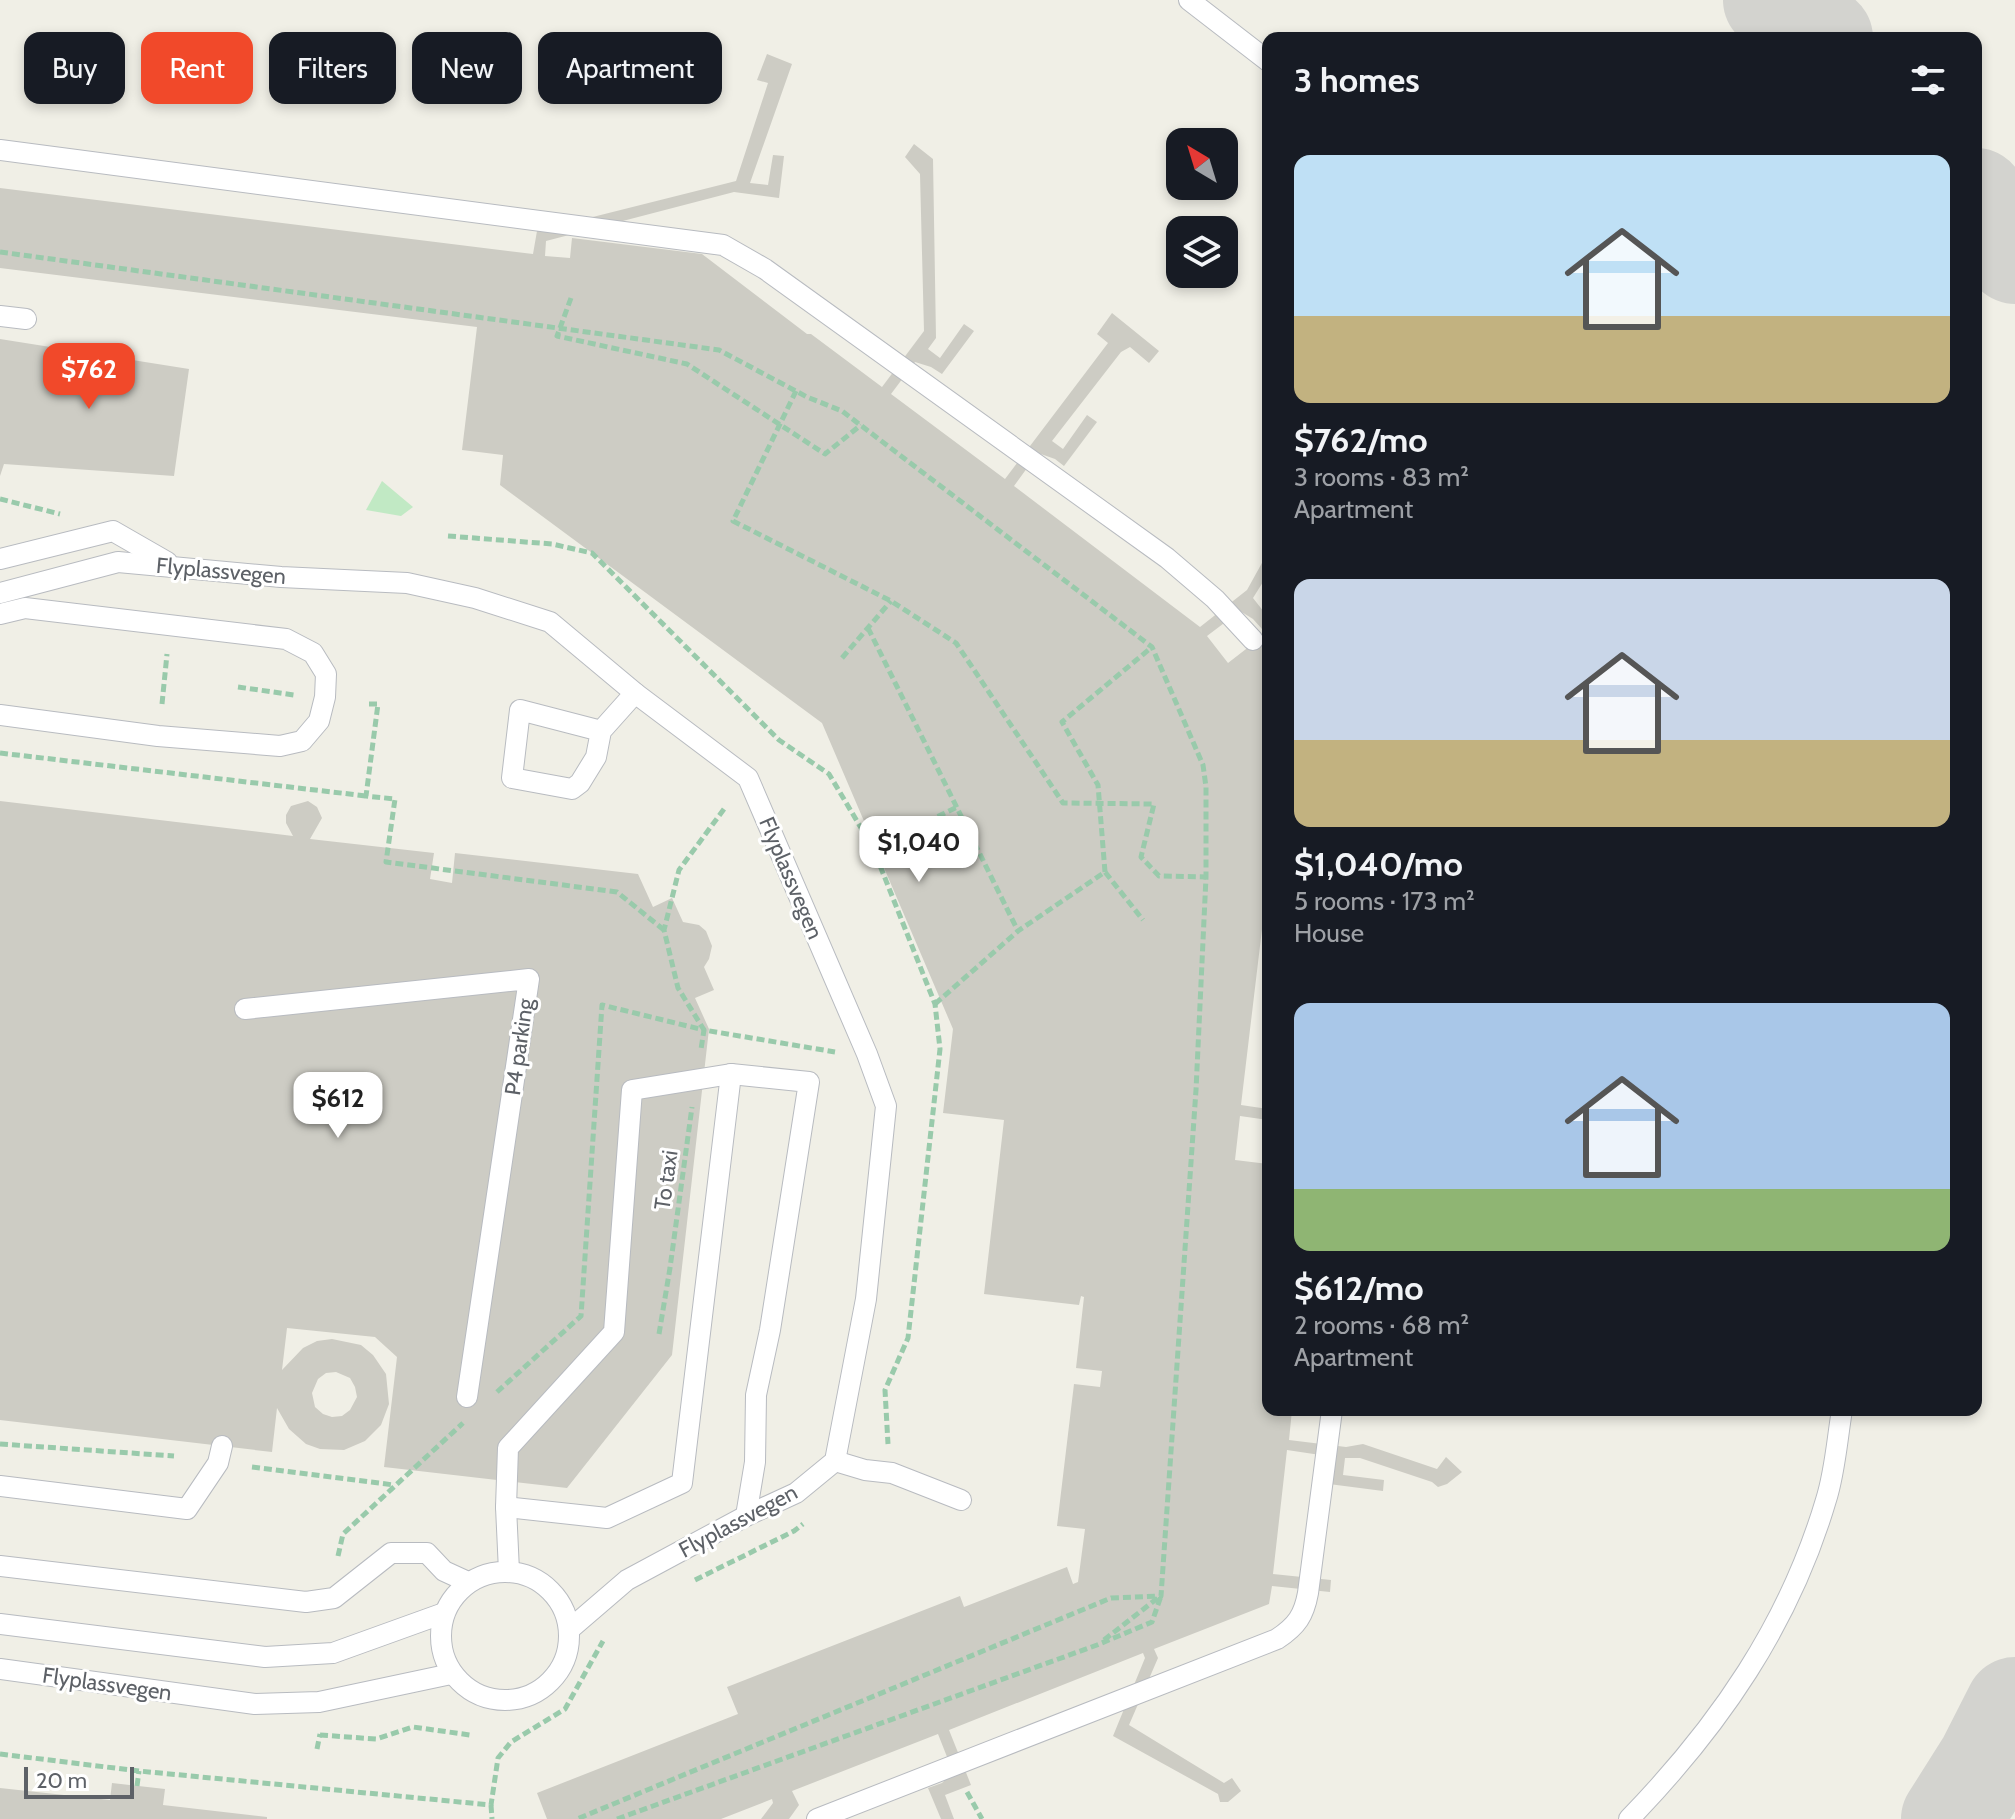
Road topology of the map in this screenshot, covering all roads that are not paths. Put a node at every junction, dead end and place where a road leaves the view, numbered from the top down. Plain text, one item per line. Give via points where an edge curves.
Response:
1 (1189, 0) edge
2 (1262, 56) edge
3 (0, 150) edge
4 (0, 316) edge
5 (26, 319) dead end
6 (0, 559) edge
7 (174, 566) junction
8 (0, 593) edge
9 (0, 614) edge
10 (1253, 640) dead end
11 (635, 693) junction
12 (0, 715) edge
13 (601, 731) junction
14 (245, 1009) dead end
15 (731, 1074) junction
16 (467, 1397) dead end
17 (1331, 1416) edge
18 (1841, 1416) edge
19 (222, 1446) dead end
20 (835, 1461) junction
21 (0, 1486) edge
22 (961, 1500) dead end
23 (506, 1507) junction
24 (746, 1516) junction
25 (0, 1566) edge
26 (509, 1571) junction
27 (468, 1582) junction
28 (444, 1613) junction
29 (0, 1624) edge
30 (570, 1629) junction
31 (0, 1669) edge
32 (451, 1674) junction
33 (817, 1819) edge
34 (1629, 1819) edge

1 - 2 lane
3 - 10 lane via 723,245 765,269 1167,558
4 - 5 lane
6 - 7 lane via 113,531
7 - 8 lane, Flyplassvegen via 118,562
7 - 11 lane, Flyplassvegen via 407,583 475,598 550,622
9 - 12 lane via 25,608 286,639 313,653 326,674 319,721 302,741 280,746
11 - 13 lane
11 - 20 lane, Flyplassvegen via 748,778 886,1106 866,1299
13 - 13 lane via 520,710 512,778 572,789 596,757
14 - 16 lane, P4 parking via 529,979
15 - 23 lane via 632,1090 614,1332 508,1448
15 - 23 lane via 682,1483 607,1518
15 - 24 lane via 809,1082 756,1395 755,1462
17 - 33 lane via 1308,1593 1294,1628
18 - 34 lane via 1827,1497 1806,1562 1779,1619 1734,1695 1678,1768
19 - 21 lane via 218,1463 187,1509
20 - 22 lane via 892,1473
20 - 24 lane, Flyplassvegen via 796,1493
23 - 26 lane
24 - 30 lane, Flyplassvegen via 627,1580
25 - 27 lane via 306,1602 334,1598 391,1553 427,1553 444,1571
26 - 27 lane
26 - 30 lane via 537,1580 559,1600
27 - 28 lane
28 - 29 lane via 333,1653 265,1657
28 - 32 lane via 440,1644
30 - 32 lane via 566,1658 550,1683 524,1699 497,1701 472,1693
31 - 32 lane, Flyplassvegen via 255,1704 319,1702

